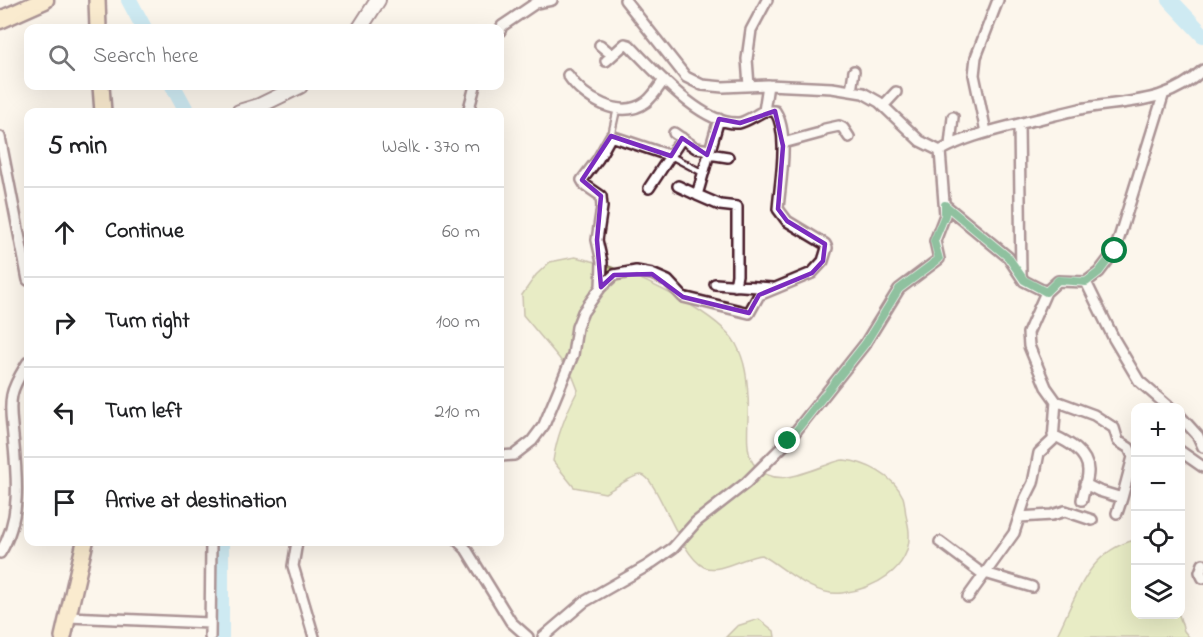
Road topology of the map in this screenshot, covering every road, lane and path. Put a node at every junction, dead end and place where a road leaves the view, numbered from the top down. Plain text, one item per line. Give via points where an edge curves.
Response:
1 (16, 0) edge
2 (45, 0) edge
3 (97, 0) edge
4 (378, 0) edge
5 (552, 0) edge
6 (625, 0) edge
7 (767, 0) edge
8 (998, 0) edge
9 (0, 9) edge
10 (0, 20) edge
11 (98, 24) edge
12 (363, 24) edge
13 (504, 25) edge
14 (600, 45) dead end
15 (1203, 70) edge
16 (854, 72) dead end
17 (568, 75) dead end
18 (664, 80) junction
19 (768, 85) junction
20 (749, 86) junction
21 (101, 90) edge
22 (292, 90) edge
23 (474, 90) edge
24 (850, 91) junction
25 (896, 92) dead end
26 (1163, 96) junction
27 (883, 106) junction
28 (103, 108) edge
29 (253, 108) edge
30 (469, 108) edge
31 (617, 108) junction
32 (764, 111) junction
33 (953, 117) dead end
34 (719, 119) junction
35 (1018, 124) junction
36 (986, 132) junction
37 (611, 136) junction
38 (0, 137) edge
39 (849, 137) dead end
40 (783, 143) junction
41 (950, 145) junction
42 (939, 151) junction
43 (709, 152) junction
44 (671, 156) junction
45 (728, 158) dead end
46 (703, 173) junction
47 (678, 186) dead end
48 (650, 188) dead end
49 (697, 195) junction
50 (945, 205) junction
51 (24, 260) edge
52 (1021, 276) junction
53 (1086, 282) junction
54 (715, 284) dead end
55 (735, 286) junction
56 (601, 287) junction
57 (774, 289) junction
58 (1046, 292) junction
59 (24, 373) edge
60 (1056, 401) junction
61 (1164, 403) edge
62 (1185, 421) edge
63 (1053, 435) junction
64 (1201, 436) edge
65 (1203, 447) edge
66 (1185, 454) edge
67 (504, 456) edge
68 (1203, 467) edge
69 (1085, 484) junction
70 (1122, 498) junction
71 (1082, 500) dead end
72 (1117, 513) dead end
73 (1019, 517) junction
74 (1092, 520) dead end
75 (940, 542) dead end
76 (84, 546) edge
77 (211, 546) edge
78 (296, 546) edge
79 (463, 546) edge
80 (0, 553) edge
81 (1203, 564) edge
82 (985, 574) junction
83 (1203, 578) edge
84 (1032, 587) dead end
85 (968, 597) dead end
86 (68, 617) junction
87 (209, 623) junction
88 (63, 637) edge
89 (210, 637) edge
90 (314, 637) edge
91 (528, 637) edge
92 (543, 637) edge

1 - 9 highway
2 - 10 highway
3 - 11 main road
4 - 12 main road
5 - 13 street via 536,3
6 - 20 street via 686,76 702,85
7 - 20 street via 751,30
8 - 36 street via 974,66
14 - 18 street via 609,58 625,44 629,45
15 - 26 street
16 - 24 street
17 - 31 street via 602,106
18 - 31 street via 646,103
18 - 34 street via 683,99
19 - 20 street
19 - 24 street
19 - 32 street
21 - 28 main road
22 - 29 main road
23 - 30 street
24 - 27 street via 863,93
25 - 27 street
26 - 35 street via 1079,109
26 - 53 street via 1115,251
27 - 42 street via 920,141
31 - 37 lane
32 - 34 street via 740,123
32 - 40 street via 775,111 779,116
33 - 41 street
34 - 43 street
35 - 36 street
35 - 52 street
36 - 41 street
37 - 44 street
37 - 56 street via 582,180 602,196 597,240 602,262
38 - 51 street
39 - 40 street via 839,126
40 - 57 street via 778,209 787,221 827,248 823,261 812,273
41 - 42 street
42 - 50 street
43 - 44 street via 678,136
43 - 45 street
43 - 46 street
44 - 46 lane
44 - 48 street
46 - 49 street
47 - 49 street
49 - 55 street via 737,207
50 - 52 street via 1008,257
50 - 92 street via 934,241 939,259 899,289 865,344 788,441 746,483 696,522 673,548 584,603
52 - 58 street
53 - 58 street via 1058,280
53 - 61 street via 1139,381
54 - 55 street
55 - 57 street
56 - 57 street via 614,275 636,271 668,281 682,297 749,313 759,295
56 - 67 street via 583,312 573,355 544,425 514,455
58 - 60 street via 1028,333 1029,346
59 - 80 street via 12,393 16,507
60 - 63 street
60 - 70 street via 1094,415 1114,428 1118,441 1129,448 1132,457
62 - 64 street
63 - 69 street via 1080,452 1087,462
63 - 73 street via 1053,440 1039,453 1033,483
64 - 65 street
66 - 68 street
69 - 70 street
69 - 71 street
70 - 72 street
73 - 74 street via 1065,511
73 - 82 street via 1014,533
75 - 82 street
76 - 86 main road
77 - 87 street
78 - 90 street via 293,566
79 - 91 street via 511,622
81 - 83 street
82 - 84 street
82 - 85 street
86 - 87 street
86 - 88 main road
87 - 89 street

